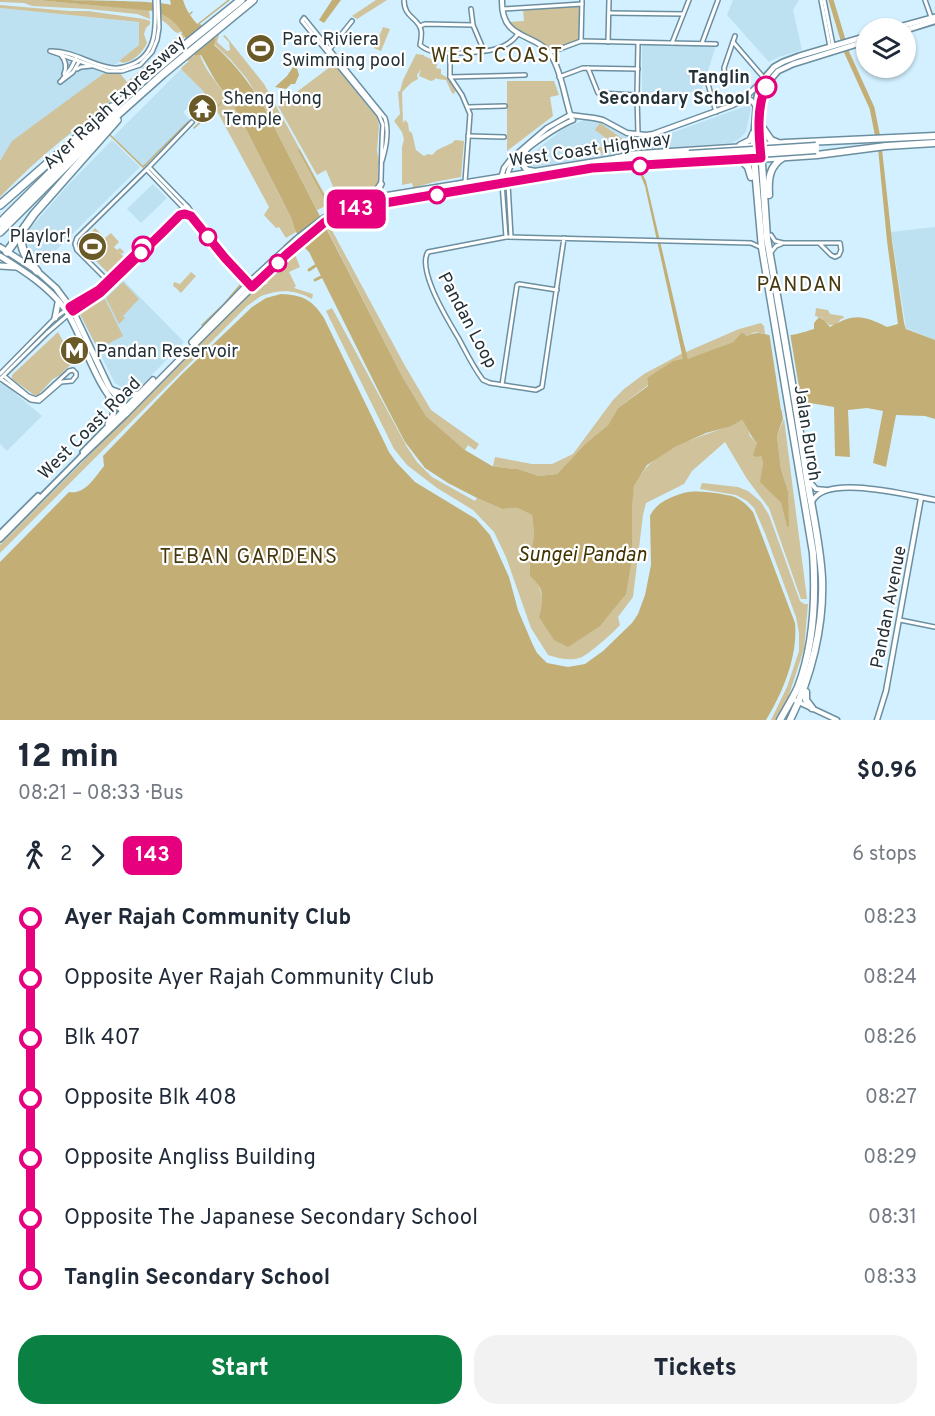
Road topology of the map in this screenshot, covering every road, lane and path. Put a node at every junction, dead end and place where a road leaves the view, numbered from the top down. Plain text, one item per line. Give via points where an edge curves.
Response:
1 (156, 0) edge
2 (241, 0) edge
3 (253, 0) edge
4 (404, 0) edge
5 (503, 0) edge
6 (609, 0) edge
7 (689, 0) edge
8 (718, 0) edge
9 (823, 0) edge
10 (925, 0) edge
11 (582, 2) edge
12 (471, 9) dead end
13 (503, 10) junction
14 (609, 13) junction
15 (683, 14) junction
16 (933, 20) edge
17 (352, 21) dead end
18 (473, 25) junction
19 (916, 25) edge
20 (420, 27) junction
21 (314, 33) junction
22 (518, 33) junction
23 (735, 36) dead end
24 (856, 40) edge
25 (581, 41) junction
26 (609, 42) junction
27 (733, 42) junction
28 (638, 43) junction
29 (672, 43) junction
30 (856, 43) edge
31 (702, 44) junction
32 (716, 44) dead end
33 (842, 45) junction
34 (832, 48) junction
35 (186, 49) junction
36 (328, 51) junction
37 (484, 51) junction
38 (450, 53) junction
39 (549, 53) junction
40 (60, 54) junction
41 (78, 59) junction
42 (92, 66) junction
43 (588, 68) junction
44 (105, 69) junction
45 (638, 69) junction
46 (75, 70) junction
47 (525, 75) dead end
48 (64, 76) junction
49 (725, 76) dead end
50 (450, 77) junction
51 (559, 77) junction
52 (763, 80) junction
53 (139, 84) junction
54 (708, 84) dead end
55 (637, 95) junction
56 (744, 99) junction
57 (755, 105) junction
58 (505, 106) dead end
59 (468, 107) junction
60 (125, 108) junction
61 (716, 112) junction
62 (571, 118) junction
63 (192, 122) dead end
64 (760, 124) junction
65 (753, 133) junction
66 (638, 134) junction
67 (468, 136) junction
68 (935, 136) edge
69 (504, 137) dead end
70 (886, 142) junction
71 (778, 143) junction
72 (935, 143) edge
73 (871, 144) junction
74 (757, 145) junction
75 (735, 146) junction
76 (526, 150) junction
77 (689, 157) junction
78 (784, 157) junction
79 (618, 158) junction
80 (761, 158) junction
81 (753, 159) junction
82 (741, 160) junction
83 (148, 168) junction
84 (592, 168) junction
85 (537, 171) junction
86 (504, 179) junction
87 (381, 184) junction
88 (465, 184) junction
89 (389, 196) junction
90 (380, 197) junction
91 (371, 199) junction
92 (178, 202) junction
93 (1, 204) edge
94 (380, 204) junction
95 (758, 206) junction
96 (186, 208) junction
97 (180, 214) junction
98 (191, 216) junction
99 (324, 220) junction
100 (0, 224) edge
101 (21, 231) junction
102 (0, 232) edge
103 (760, 233) junction
104 (771, 235) junction
105 (508, 237) junction
106 (564, 238) junction
107 (750, 243) junction
108 (783, 243) junction
109 (820, 244) junction
110 (762, 248) junction
111 (772, 251) junction
112 (2, 254) edge
113 (771, 261) junction
114 (0, 266) edge
115 (20, 268) junction
116 (37, 271) junction
117 (110, 282) junction
118 (252, 284) junction
119 (557, 290) junction
120 (58, 302) junction
121 (69, 311) junction
122 (55, 318) junction
123 (1, 376) edge
124 (502, 385) junction
125 (109, 387) junction
126 (141, 392) junction
127 (107, 394) junction
128 (126, 411) junction
129 (108, 424) junction
130 (807, 476) junction
131 (827, 490) junction
132 (921, 498) junction
133 (935, 500) edge
134 (812, 505) junction
135 (0, 534) edge
136 (0, 539) edge
137 (900, 620) junction
138 (935, 627) edge
139 (805, 674) junction
140 (806, 683) junction
141 (792, 699) junction
142 (799, 702) junction
143 (812, 708) junction
144 (780, 720) edge
145 (790, 720) edge
146 (837, 720) edge
147 (877, 720) edge

1 - 44 street via 156,27 148,51 130,65
2 - 35 highway, Ayer Rajah Expressway
3 - 35 highway, Ayer Rajah Expressway via 214,33
4 - 20 street via 405,9
5 - 13 street
6 - 14 street
7 - 15 street
8 - 31 street
9 - 34 street
10 - 16 street
11 - 13 street
11 - 25 street
12 - 18 street
13 - 22 street via 509,26
14 - 15 street
14 - 26 street
15 - 29 street
16 - 19 main road
17 - 36 street
18 - 20 street
18 - 37 street
20 - 38 street via 421,47 435,53
21 - 21 street via 302,21 304,18
21 - 36 street
22 - 37 street via 508,44
22 - 39 street
23 - 27 street
24 - 33 main road
25 - 26 street
25 - 39 street
26 - 28 street
27 - 49 street
27 - 52 street
28 - 29 street
28 - 45 street
29 - 31 street
30 - 33 main road
31 - 32 street
33 - 34 main road
34 - 52 main road via 783,62
34 - 64 main road via 778,71 763,92
35 - 53 highway, Ayer Rajah Expressway
35 - 60 highway, Ayer Rajah Expressway
36 - 87 street via 383,125
37 - 38 street
38 - 50 street
39 - 51 street
40 - 41 street
40 - 41 street via 50,51
40 - 48 street via 66,64
41 - 42 street
41 - 44 street
41 - 46 street
41 - 48 street
42 - 44 street
42 - 46 street
43 - 45 street
43 - 51 street
43 - 55 street via 598,93
45 - 55 street
46 - 48 street via 60,82
47 - 50 street
50 - 59 street
51 - 62 street
52 - 56 street
52 - 57 main road
53 - 93 highway
53 - 100 highway, Ayer Rajah Expressway
54 - 61 street
55 - 66 street
56 - 57 street
56 - 61 street
57 - 65 main road
58 - 59 street
59 - 67 street
60 - 101 highway
60 - 102 highway, Ayer Rajah Expressway
61 - 66 street via 653,134
62 - 66 street via 603,120 627,133
62 - 76 street
62 - 86 street via 547,128 511,159 504,168
63 - 83 street
64 - 71 highway via 771,140
64 - 74 main road
65 - 74 main road
65 - 75 main road via 750,140
67 - 69 street
67 - 88 street
68 - 70 highway, West Coast Highway
70 - 72 highway, West Coast Highway
70 - 73 highway, West Coast Highway
71 - 73 highway, West Coast Highway
71 - 74 highway, West Coast Highway
73 - 77 highway, bridge
73 - 78 highway, West Coast Highway
74 - 75 main road, West Coast Highway
74 - 80 highway, Jalan Buroh
74 - 81 highway, Jalan Buroh
75 - 79 main road, West Coast Highway
76 - 85 main road via 522,163 527,170
76 - 86 street via 512,163
77 - 79 highway
77 - 84 highway
78 - 80 highway, West Coast Highway
78 - 104 highway via 773,166 769,179
79 - 85 main road, West Coast Highway
80 - 81 highway, West Coast Highway
80 - 113 highway, Jalan Buroh
81 - 82 main road, West Coast Highway
81 - 95 highway, Jalan Buroh
82 - 84 main road, West Coast Highway
82 - 95 highway via 750,171
83 - 92 street
83 - 96 street
83 - 117 street via 75,241 77,250
84 - 86 main road, West Coast Highway
85 - 86 main road, West Coast Highway
86 - 88 main road, West Coast Road
86 - 94 main road, West Coast Road
86 - 105 street
87 - 89 main road
87 - 90 street
87 - 91 main road
88 - 89 main road, West Coast Road
89 - 90 main road, West Coast Road
90 - 91 main road, West Coast Road
90 - 94 street
91 - 99 main road, West Coast Road via 350,205
92 - 96 street
92 - 97 street
94 - 99 main road, West Coast Road
95 - 103 highway, Jalan Buroh
96 - 97 street
96 - 98 street
96 - 118 street
97 - 98 street
97 - 117 street
98 - 118 street via 221,254
99 - 118 main road, West Coast Road
101 - 112 highway
101 - 116 highway via 24,254
103 - 107 street
103 - 110 highway, Jalan Buroh
104 - 108 street
104 - 111 highway
105 - 106 street, Pandan Loop
105 - 124 street, Pandan Loop via 432,250 425,260 432,289 479,374 483,380
106 - 107 street, Pandan Loop
106 - 119 street, Pandan Loop
107 - 110 street, Pandan Loop
108 - 109 street
108 - 111 street
109 - 109 street via 840,243 839,255 831,255
110 - 139 highway, Jalan Buroh via 813,553 812,625
111 - 113 highway
112 - 115 main road
112 - 116 main road
113 - 130 highway, Jalan Buroh
114 - 115 main road
115 - 120 main road
116 - 121 main road via 56,288
117 - 121 street
118 - 126 main road, West Coast Road
118 - 128 main road, West Coast Road
119 - 124 street, Pandan Loop via 542,387 536,390
119 - 124 street via 517,285
120 - 121 main road
120 - 122 main road
121 - 122 street
121 - 123 street
121 - 125 main road
121 - 127 main road
122 - 123 street
123 - 123 street via 36,399 69,371 76,373 72,381 64,380 39,401 31,400
125 - 126 main road via 124,394
125 - 128 main road
126 - 128 main road, West Coast Road
127 - 128 main road
127 - 129 main road via 114,413
128 - 129 main road, West Coast Road
128 - 136 main road, West Coast Road
129 - 135 main road, West Coast Road
130 - 131 street via 815,488
130 - 134 highway, Jalan Buroh
131 - 132 street via 859,487
131 - 134 street via 816,496
132 - 133 street
132 - 137 street, Pandan Avenue
134 - 139 highway, Jalan Buroh via 822,579 821,605 815,648
137 - 138 street
137 - 147 street, Pandan Avenue
139 - 140 highway, Jalan Buroh
139 - 141 highway, Jalan Buroh
140 - 142 highway, Jalan Buroh
140 - 143 highway via 805,698
141 - 142 street
141 - 144 highway, Jalan Buroh
142 - 143 street
142 - 145 highway, Jalan Buroh
143 - 146 street

